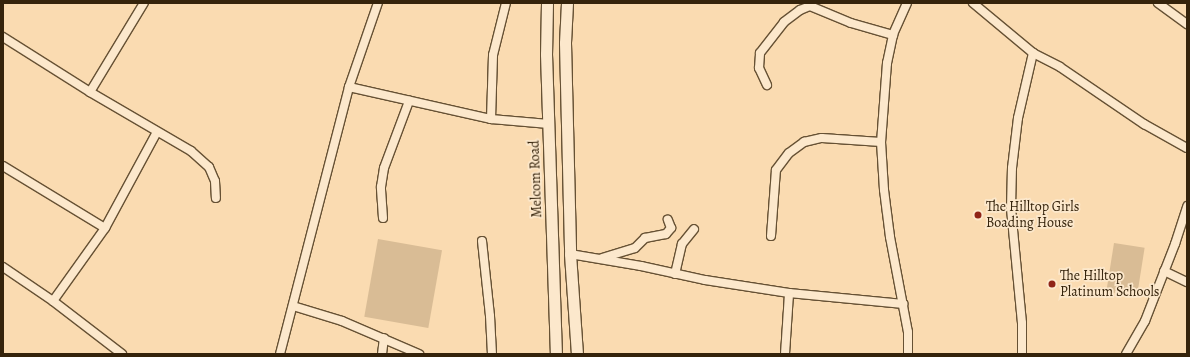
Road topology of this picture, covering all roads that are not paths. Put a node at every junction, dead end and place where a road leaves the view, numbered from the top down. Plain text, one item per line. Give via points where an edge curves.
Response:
1 (144, 3) edge
2 (378, 3) edge
3 (506, 3) edge
4 (547, 3) edge
5 (567, 3) edge
6 (907, 3) edge
7 (974, 3) edge
8 (1158, 3) edge
9 (811, 4) edge
10 (1187, 24) edge
11 (893, 35) junction
12 (3, 37) edge
13 (1033, 53) junction
14 (767, 85) dead end
15 (349, 87) junction
16 (90, 92) junction
17 (409, 101) junction
18 (491, 119) junction
19 (549, 124) junction
20 (156, 132) junction
21 (881, 142) junction
22 (1187, 148) edge
23 (3, 166) edge
24 (216, 198) dead end
25 (1187, 206) edge
26 (383, 218) dead end
27 (668, 220) dead end
28 (104, 228) junction
29 (694, 229) dead end
30 (771, 236) dead end
31 (482, 241) dead end
32 (570, 254) junction
33 (599, 259) junction
34 (3, 267) edge
35 (1164, 271) junction
36 (675, 274) junction
37 (1187, 282) edge
38 (789, 293) junction
39 (53, 301) junction
40 (903, 304) junction
41 (292, 306) junction
42 (384, 338) junction
43 (122, 354) edge
44 (280, 354) edge
45 (382, 354) edge
46 (420, 354) edge
47 (492, 354) edge
48 (556, 354) edge
49 (576, 354) edge
50 (785, 354) edge
51 (908, 354) edge
52 (1022, 354) edge
53 (1126, 354) edge

1 - 16 street
2 - 15 street
3 - 18 street via 493,55
4 - 19 main road, Melcom Road
5 - 32 main road via 565,43
6 - 11 street
7 - 13 street
8 - 10 street
9 - 11 street via 851,23
9 - 14 street via 784,22 760,54 758,68
11 - 21 street via 887,63
12 - 16 street
13 - 22 street via 1060,67 1144,124
13 - 52 street via 1018,118 1012,168 1011,208 1022,323
15 - 17 street
15 - 41 street
16 - 20 street
17 - 18 street
17 - 26 street via 384,168 381,187
18 - 19 street
19 - 48 main road, Melcom Road
20 - 24 street via 191,151 209,167 215,181
20 - 28 street
21 - 30 street via 822,138 804,142 789,153 776,170
21 - 40 street via 886,206
23 - 28 street
25 - 35 street
27 - 33 street via 672,228 666,234 645,238 635,248
28 - 39 street
29 - 36 street via 682,244
31 - 47 street
32 - 33 street
32 - 49 main road
33 - 36 street
34 - 39 street
35 - 37 street
35 - 53 street via 1145,320
36 - 38 street
38 - 40 street
38 - 50 street
39 - 43 street
40 - 51 street via 908,332
41 - 42 street via 342,321
41 - 44 street
42 - 45 street
42 - 46 street

